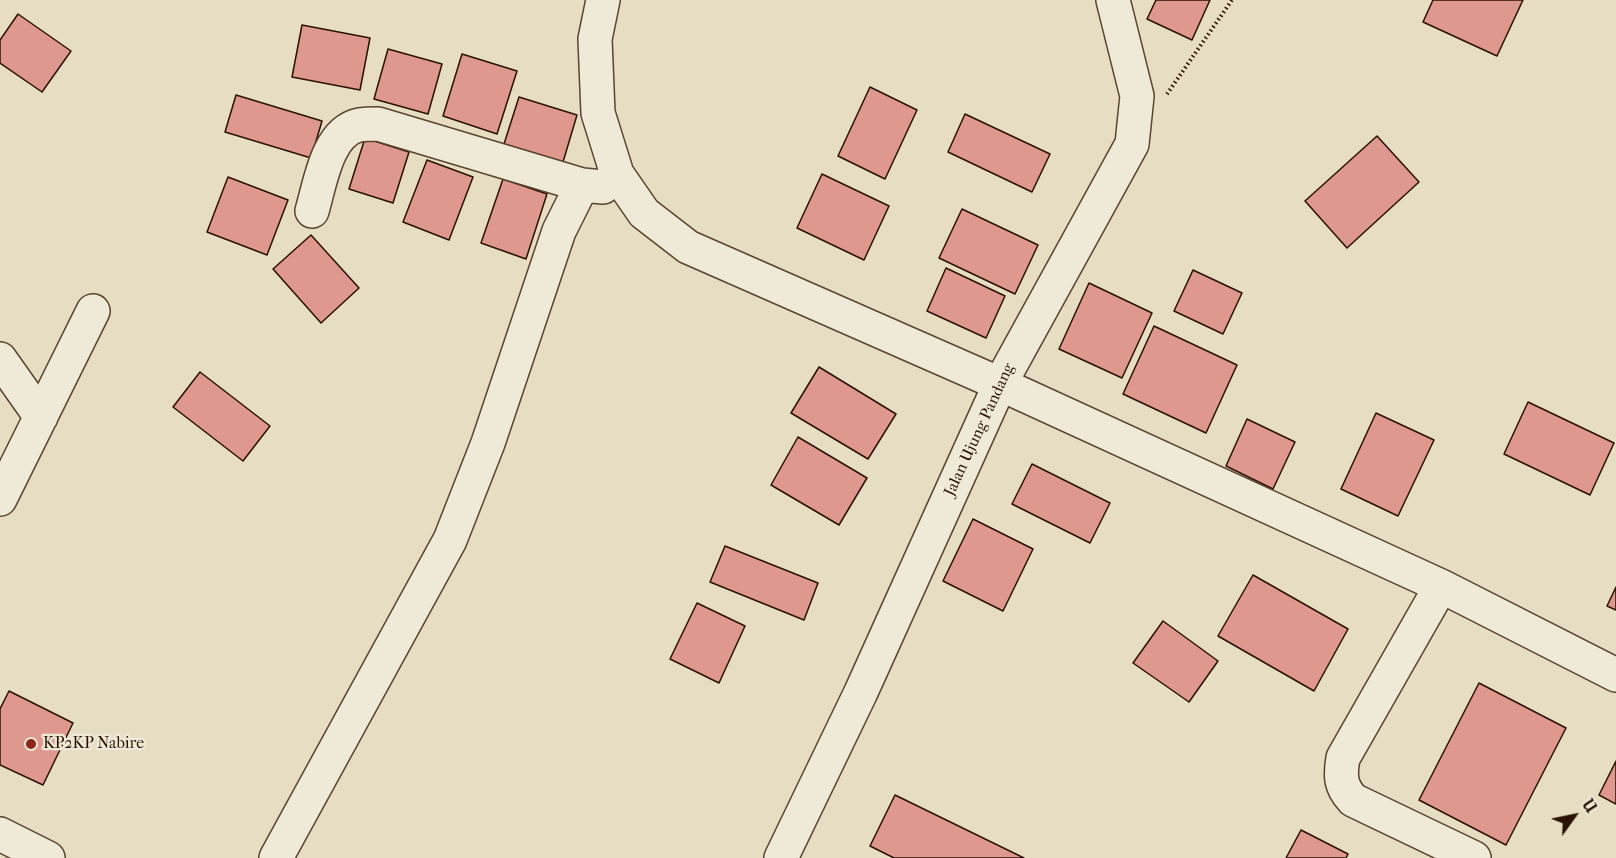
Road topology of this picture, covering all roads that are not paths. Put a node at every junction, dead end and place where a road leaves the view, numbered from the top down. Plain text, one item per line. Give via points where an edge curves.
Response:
1 (603, 0) edge
2 (1113, 0) edge
3 (582, 185) junction
4 (629, 190) junction
5 (312, 211) dead end
6 (93, 311) dead end
7 (0, 358) edge
8 (1000, 384) junction
9 (41, 417) junction
10 (0, 499) edge
11 (1441, 586) junction
12 (1616, 675) edge
13 (0, 834) edge
14 (48, 858) edge
15 (276, 858) edge
16 (781, 858) edge
17 (1474, 858) edge

1 - 4 street via 595,39 598,113 617,174
2 - 8 street, Jalan Ujung Pandang via 1137,96 1132,144
3 - 4 street
3 - 5 street via 378,124 358,125 343,133 329,154
3 - 15 street via 560,231 488,443 450,540
4 - 8 street via 644,213 688,247
6 - 9 street
7 - 9 street
8 - 11 street
8 - 16 street, Jalan Ujung Pandang
9 - 10 street
11 - 12 street
11 - 17 street via 1343,758 1340,776 1353,800
13 - 14 street

